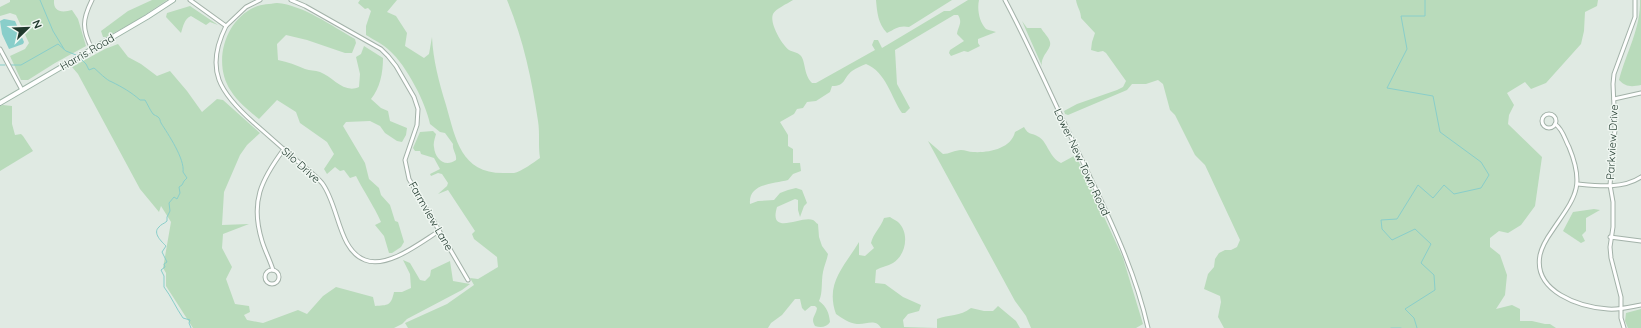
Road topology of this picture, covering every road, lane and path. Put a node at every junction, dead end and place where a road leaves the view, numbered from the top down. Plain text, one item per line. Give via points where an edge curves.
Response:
1 (92, 0) edge
2 (173, 0) edge
3 (190, 0) edge
4 (260, 0) edge
5 (291, 0) edge
6 (1005, 0) edge
7 (1635, 0) edge
8 (226, 26) junction
9 (92, 49) junction
10 (0, 50) edge
11 (22, 90) junction
12 (1641, 93) edge
13 (1614, 99) junction
14 (0, 103) edge
15 (1555, 124) junction
16 (284, 149) junction
17 (1641, 178) edge
18 (1578, 184) junction
19 (1610, 185) junction
20 (439, 232) junction
21 (1610, 237) junction
22 (1641, 241) edge
23 (273, 270) junction
24 (468, 280) dead end
25 (1641, 305) edge
26 (1621, 309) junction
27 (1147, 328) edge
28 (1624, 328) edge

1 - 9 street via 86,12 83,28
2 - 9 street, Harris Road
3 - 8 street
4 - 8 street via 241,11
5 - 20 street, Farmview Lane via 381,49 396,66 418,109 418,126 405,160 407,172
6 - 27 street, Lower New Town Road via 1121,246
7 - 13 street, Parkview Drive via 1635,17 1614,74
8 - 16 street, Silo Drive via 220,40 217,59 222,88 241,111
9 - 11 street, Harris Road
10 - 11 street
11 - 14 street, Harris Road
12 - 13 street
13 - 19 street, Parkview Drive
15 - 15 street via 1556,120 1552,115 1543,117 1542,124 1545,127 1552,127
15 - 18 street via 1560,128 1576,166
16 - 20 street, Silo Drive via 317,178 326,190 334,204 348,246 359,257 369,262 385,261
16 - 23 street via 266,174 260,189 258,205 260,234
17 - 19 street via 1631,183
18 - 19 street
18 - 26 street via 1571,204 1544,244 1540,256 1541,271 1549,286 1561,296 1596,308
19 - 21 street, Parkview Drive via 1613,227
20 - 24 street, Farmview Lane
21 - 22 street
21 - 26 street, Parkview Drive via 1611,258
23 - 23 street via 267,272 267,282 276,282 279,276
25 - 26 street
26 - 28 street, Parkview Drive

